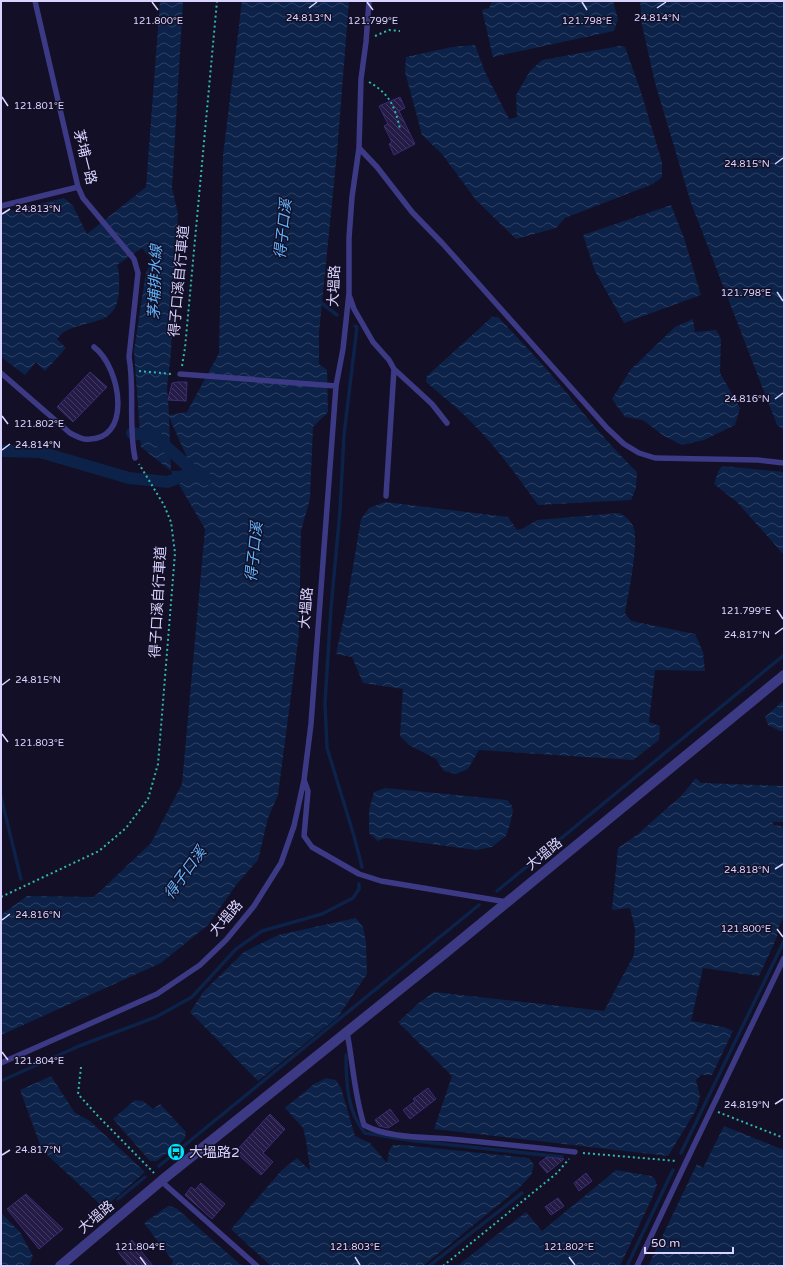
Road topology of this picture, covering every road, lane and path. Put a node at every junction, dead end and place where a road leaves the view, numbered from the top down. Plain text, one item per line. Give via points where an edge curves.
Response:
1 (35, 1) edge
2 (217, 1) edge
3 (369, 1) edge
4 (400, 31) dead end
5 (366, 42) junction
6 (361, 79) junction
7 (400, 129) dead end
8 (359, 148) junction
9 (78, 187) junction
10 (1, 206) edge
11 (349, 293) junction
12 (94, 347) dead end
13 (394, 369) junction
14 (132, 371) junction
15 (1, 373) edge
16 (180, 374) junction
17 (336, 386) junction
18 (447, 423) dead end
19 (135, 458) joint
20 (784, 463) edge
21 (386, 496) dead end
22 (784, 675) edge
23 (304, 780) junction
24 (1, 897) edge
25 (508, 902) junction
26 (784, 958) edge
27 (347, 1032) junction
28 (1, 1063) edge
29 (81, 1067) dead end
30 (712, 1110) junction
31 (784, 1138) edge
32 (575, 1152) junction
33 (686, 1162) junction
34 (161, 1180) junction
35 (60, 1266) edge
36 (257, 1266) edge
37 (443, 1266) edge
38 (637, 1266) edge

1 - 9 lane, 茅埔一路
2 - 16 path, 得子口溪自行車道 via 185,348
3 - 5 lane, 大塭路
4 - 5 path via 389,30 377,34
5 - 6 lane, 大塭路
6 - 7 path via 390,99
6 - 8 lane, 大塭路
8 - 11 lane, 大塭路 via 349,238
8 - 20 lane via 412,212 624,444 639,453 655,458
9 - 10 lane
9 - 14 lane, 茅埔一路 via 84,198 134,259 138,273 129,357
11 - 13 lane via 354,309 373,342
11 - 17 lane, 大塭路
12 - 15 lane via 106,359 117,384 118,411 115,422 100,438 83,439 70,433
13 - 18 lane via 432,404
13 - 21 lane
14 - 16 path
14 - 19 lane via 132,445
16 - 17 lane
17 - 23 lane, 大塭路 via 311,724
19 - 24 path, 得子口溪自行車道 via 164,505 171,522 175,553 159,757 148,799 126,828 99,850
22 - 25 street, 大塭路
23 - 25 lane via 308,792 304,836 312,847 359,874 381,881
23 - 28 lane, 大塭路 via 294,826 281,863 254,906 226,940 200,965 157,994
25 - 27 street, 大塭路
26 - 30 lane
27 - 32 lane via 359,1108 364,1125 373,1130 400,1135
27 - 34 street, 大塭路
29 - 34 path via 78,1094
30 - 31 path
30 - 33 lane
32 - 33 path
32 - 37 path via 558,1173
33 - 38 lane
34 - 35 street, 大塭路
34 - 36 lane

